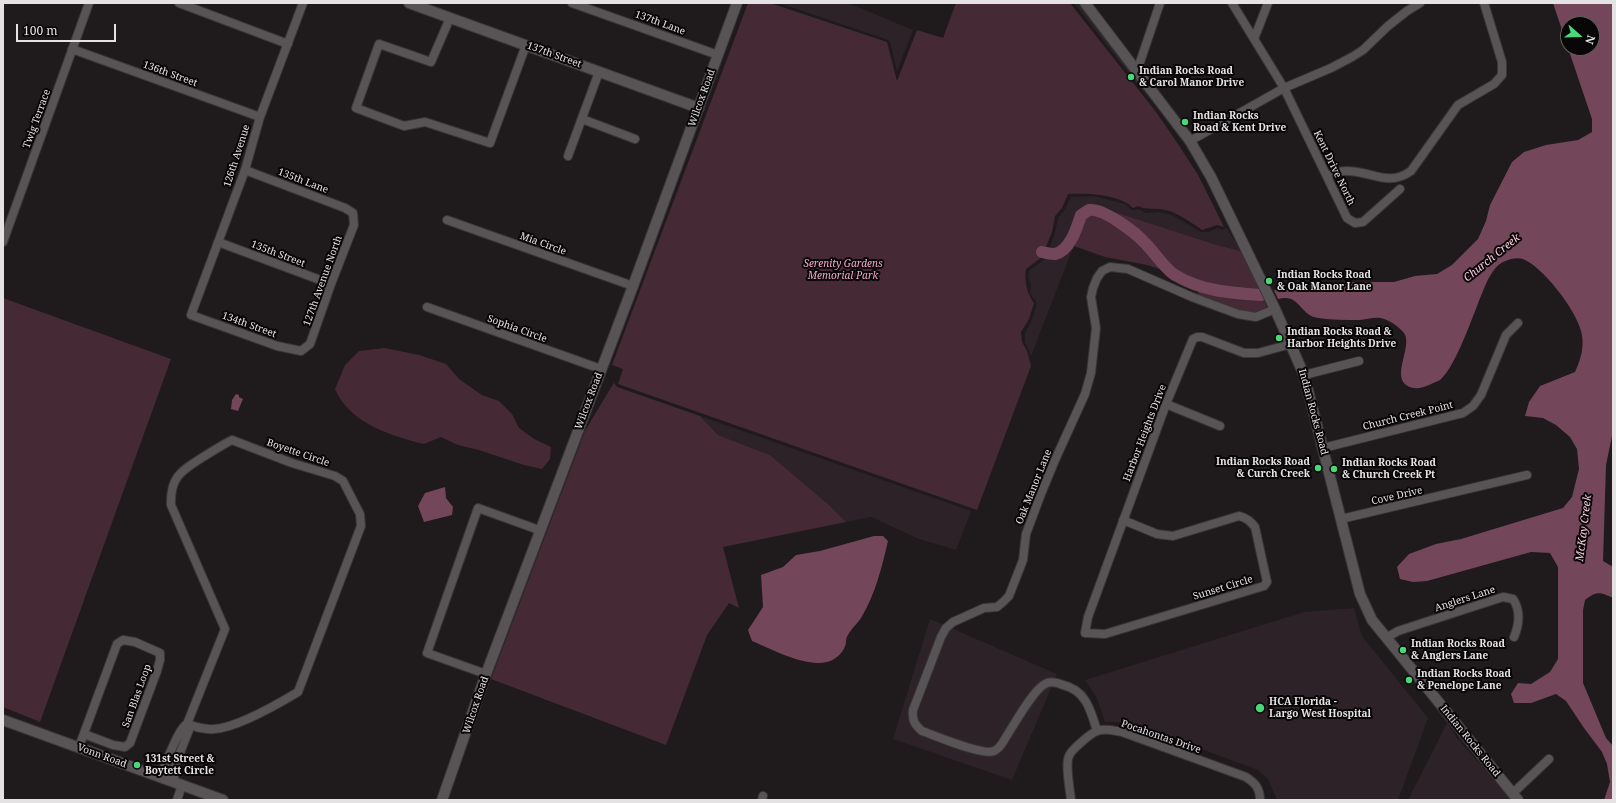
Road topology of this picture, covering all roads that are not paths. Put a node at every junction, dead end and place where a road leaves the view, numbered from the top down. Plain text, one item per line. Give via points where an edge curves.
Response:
1 (89, 3) edge
2 (179, 3) edge
3 (303, 3) edge
4 (409, 3) edge
5 (572, 3) edge
6 (737, 3) edge
7 (1085, 3) edge
8 (1160, 3) edge
9 (1232, 3) edge
10 (1268, 3) edge
11 (1420, 3) edge
12 (1484, 3) edge
13 (450, 18) junction
14 (1254, 39) junction
15 (288, 44) junction
16 (526, 45) junction
17 (72, 49) junction
18 (718, 55) junction
19 (1137, 71) junction
20 (599, 72) junction
21 (1284, 88) junction
22 (699, 108) junction
23 (260, 117) junction
24 (582, 120) junction
25 (635, 139) dead end
26 (1190, 141) junction
27 (568, 156) dead end
28 (245, 170) junction
29 (1327, 176) junction
30 (1400, 189) dead end
31 (353, 213) joint
32 (447, 220) dead end
33 (3, 242) edge
34 (218, 242) junction
35 (331, 284) junction
36 (633, 286) junction
37 (426, 307) dead end
38 (1275, 310) junction
39 (191, 314) joint
40 (1518, 323) dead end
41 (1291, 344) junction
42 (301, 351) joint
43 (1359, 360) dead end
44 (601, 369) junction
45 (1304, 374) junction
46 (1166, 404) junction
47 (1220, 426) dead end
48 (1323, 448) junction
49 (1528, 475) dead end
50 (1341, 519) junction
51 (1123, 520) junction
52 (539, 530) junction
53 (1085, 633) joint
54 (1514, 637) dead end
55 (1386, 638) junction
56 (486, 674) junction
57 (3, 720) edge
58 (187, 724) junction
59 (1097, 731) junction
60 (84, 734) junction
61 (79, 747) junction
62 (1549, 759) dead end
63 (159, 777) junction
64 (178, 784) junction
65 (1516, 796) edge
66 (1260, 799) edge
67 (177, 800) edge
68 (223, 800) edge
69 (442, 800) edge
70 (1070, 800) edge

1 - 17 street, Twig Terrace
2 - 15 street
3 - 15 street, 126th Avenue
4 - 13 street, 137th Street
5 - 18 street, 137th Lane
6 - 18 street, Wilcox Road
7 - 19 street, Indian Rocks Road
8 - 19 street
9 - 14 street, Kent Drive North
10 - 14 street
11 - 21 street via 1352,57
12 - 29 street via 1502,62 1502,75 1494,84 1458,105 1411,171 1403,177 1391,180 1345,171
13 - 16 street, 137th Street
13 - 16 street via 431,62 379,44 356,108 404,126 425,122 490,143
14 - 21 street, Kent Drive North
15 - 23 street, 126th Avenue
16 - 20 street, 137th Street
17 - 23 street, 136th Street
17 - 33 street, Twig Terrace
18 - 22 street, Wilcox Road
19 - 26 street, Indian Rocks Road
20 - 22 street, 137th Street
20 - 24 street
21 - 26 street
21 - 29 street, Kent Drive North
22 - 36 street, Wilcox Road
23 - 28 street, 126th Avenue
24 - 25 street
24 - 27 street
26 - 38 street, Indian Rocks Road via 1211,178
28 - 31 street, 135th Lane
28 - 34 street, 126th Avenue
29 - 30 street, Kent Drive North via 1347,218 1355,223 1363,222
31 - 35 street, 127th Avenue North via 354,225
32 - 36 street, Mia Circle
34 - 35 street, 135th Street
34 - 39 street, 126th Avenue
35 - 42 street, 127th Avenue North via 310,344
36 - 44 street, Wilcox Road
37 - 44 street, Sophia Circle
38 - 41 street, Indian Rocks Road
38 - 59 street, Oak Manor Lane via 1256,317 1238,314 1123,268 1110,267 1102,271 1092,288 1096,328 1085,394 1041,494 1026,534 1023,560 1008,596 997,607 984,608 969,614 946,628 913,710 912,719 922,731 983,752 995,751 1040,687 1054,683 1066,685 1082,696 1088,704
39 - 42 street, 134th Street via 277,346
40 - 48 street, Church Creek Point via 1506,335 1481,394 1473,406 1462,413
41 - 45 street, Indian Rocks Road
41 - 46 street, Harbor Heights Drive via 1258,353 1244,353 1197,337 1190,343
43 - 45 street
44 - 52 street, Wilcox Road
45 - 48 street, Indian Rocks Road
46 - 47 street
46 - 51 street, Harbor Heights Drive
48 - 50 street, Indian Rocks Road
49 - 50 street, Cove Drive
50 - 55 street, Indian Rocks Road via 1360,594 1372,620
51 - 53 street, Harbor Heights Drive via 1088,617
51 - 53 street, Sunset Circle via 1157,534 1173,536 1240,516 1246,518 1254,527 1267,582 1264,586 1105,634
52 - 56 street, Wilcox Road
52 - 56 street via 478,508 427,653
54 - 55 street, Anglers Lane via 1518,628 1518,610 1513,600 1503,597 1398,631
55 - 65 street, Indian Rocks Road
56 - 69 street, Wilcox Road
57 - 61 street, Vonn Road
58 - 58 street, Boyette Circle via 225,629 171,505 175,481 182,470 232,440 335,476 343,481 355,501 361,526 298,692 227,727 199,728
58 - 63 street, Boyette Circle via 180,729
58 - 64 street, Boyette Circle via 189,730 174,768
59 - 66 street, Pocahontas Drive via 1122,732 1246,777 1259,789
59 - 70 street via 1081,742 1069,756
60 - 60 street, San Blas Loop via 117,644 124,640 134,642 160,653 159,666 130,743 124,747 113,745
60 - 61 street, San Blas Loop
61 - 63 street, Vonn Road
62 - 65 street
63 - 64 street, Vonn Road
64 - 67 street, Boyette Circle
64 - 68 street, Vonn Road

